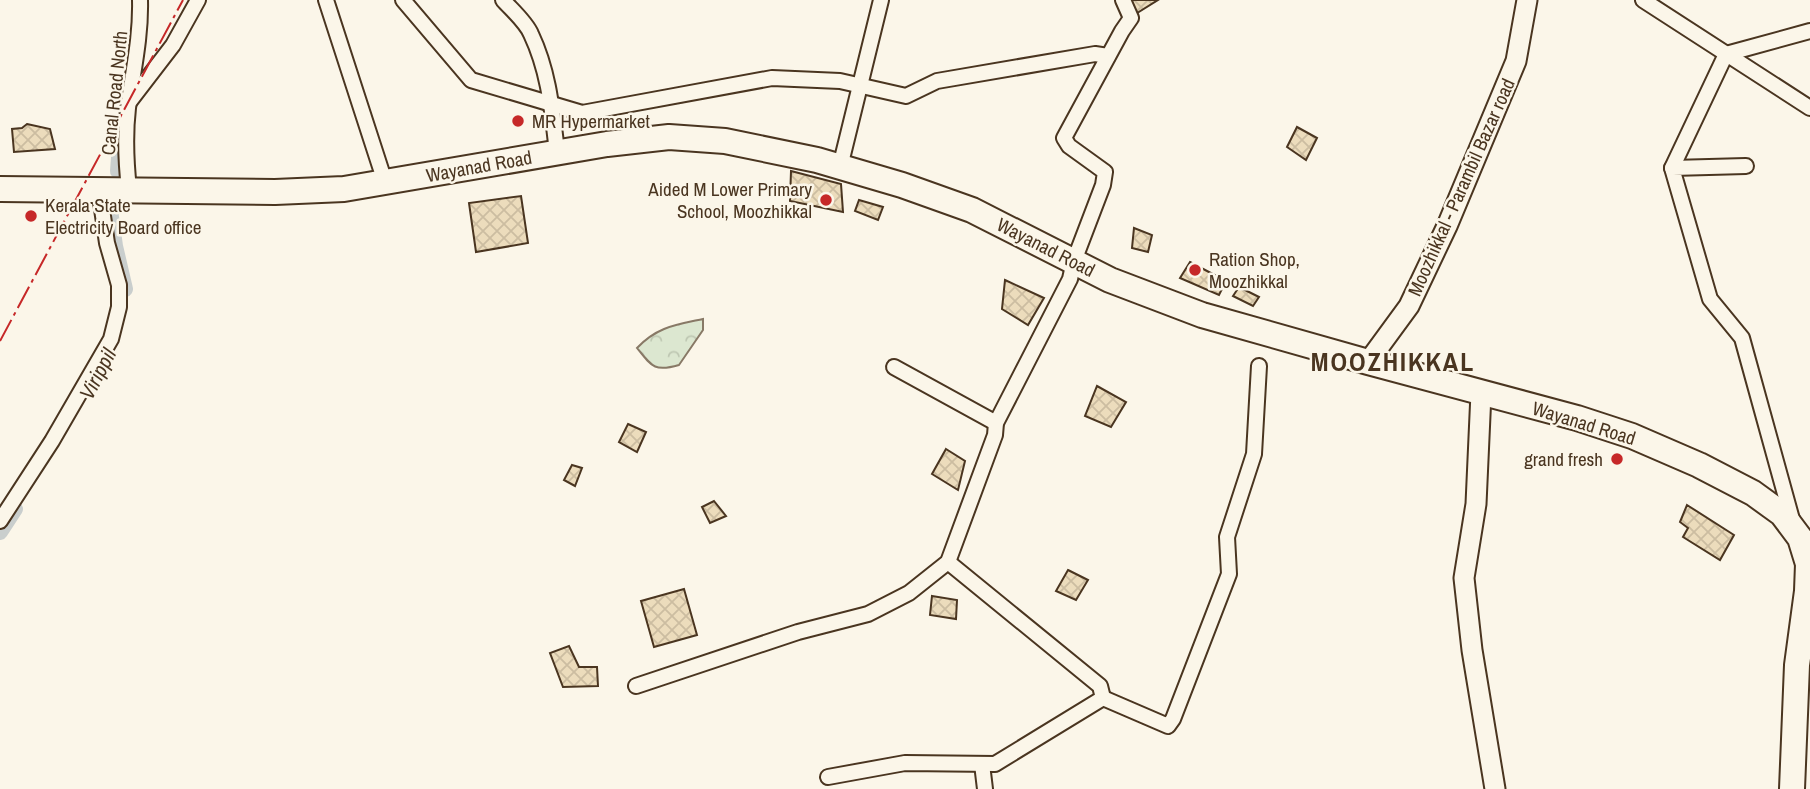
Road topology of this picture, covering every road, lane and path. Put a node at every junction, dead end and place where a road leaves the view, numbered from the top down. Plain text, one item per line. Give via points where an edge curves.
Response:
1 (140, 0) edge
2 (198, 0) edge
3 (326, 0) edge
4 (403, 0) edge
5 (503, 0) edge
6 (881, 0) edge
7 (1123, 0) edge
8 (1527, 0) edge
9 (1643, 0) edge
10 (1810, 31) edge
11 (1726, 54) junction
12 (1108, 56) junction
13 (861, 86) junction
14 (129, 102) junction
15 (551, 104) junction
16 (1810, 107) edge
17 (557, 152) junction
18 (1746, 166) dead end
19 (840, 167) junction
20 (1672, 167) junction
21 (385, 182) junction
22 (0, 189) edge
23 (99, 189) junction
24 (129, 189) junction
25 (1074, 261) junction
26 (1367, 362) junction
27 (1259, 366) dead end
28 (894, 368) dead end
29 (1481, 393) junction
30 (996, 423) junction
31 (0, 521) edge
32 (1794, 530) junction
33 (947, 562) junction
34 (1809, 572) edge
35 (636, 686) dead end
36 (1103, 698) junction
37 (982, 764) junction
38 (828, 777) dead end
39 (985, 789) edge
40 (1495, 789) edge
41 (1792, 789) edge

1 - 14 street, Canal Road North via 139,46
2 - 14 street via 173,45
3 - 21 street
4 - 15 street via 471,80
5 - 15 street via 531,33 545,68
6 - 13 street
7 - 12 street via 1131,18
8 - 26 main road, Moozhikkal - Parambil Bazar road via 1516,61 1447,226 1409,306
9 - 11 street
10 - 11 street
11 - 16 street
11 - 20 street
12 - 13 street via 1095,54 937,81 906,96
12 - 25 street via 1064,138 1105,172
13 - 15 street via 772,78 582,113
13 - 19 street
14 - 24 street, Canal Road North
15 - 17 street
17 - 19 highway, Wayanad Road via 668,137 725,141
17 - 21 highway, Wayanad Road
18 - 20 street
19 - 25 highway, Wayanad Road via 972,210
20 - 32 street via 1710,299 1742,338
21 - 24 highway, Wayanad Road via 344,189 275,191
22 - 23 highway, Wayanad Road
23 - 24 highway, Wayanad Road
23 - 31 street via 119,285 111,339
25 - 26 highway, Wayanad Road via 1110,280 1202,315
25 - 30 street via 1070,279
26 - 29 highway, Wayanad Road
27 - 36 street via 1254,454 1227,537 1229,574 1173,719 1168,726
28 - 30 street
29 - 32 highway, Wayanad Road via 1632,436 1699,465 1754,493 1782,514
29 - 40 main road via 1476,504 1464,578
30 - 33 street
32 - 34 highway, Wayanad Road
33 - 35 street via 909,593 867,614
33 - 36 street via 1100,686
34 - 41 highway, Wayanad Road via 1797,665
36 - 37 street via 995,764
37 - 38 street via 905,763
37 - 39 street

